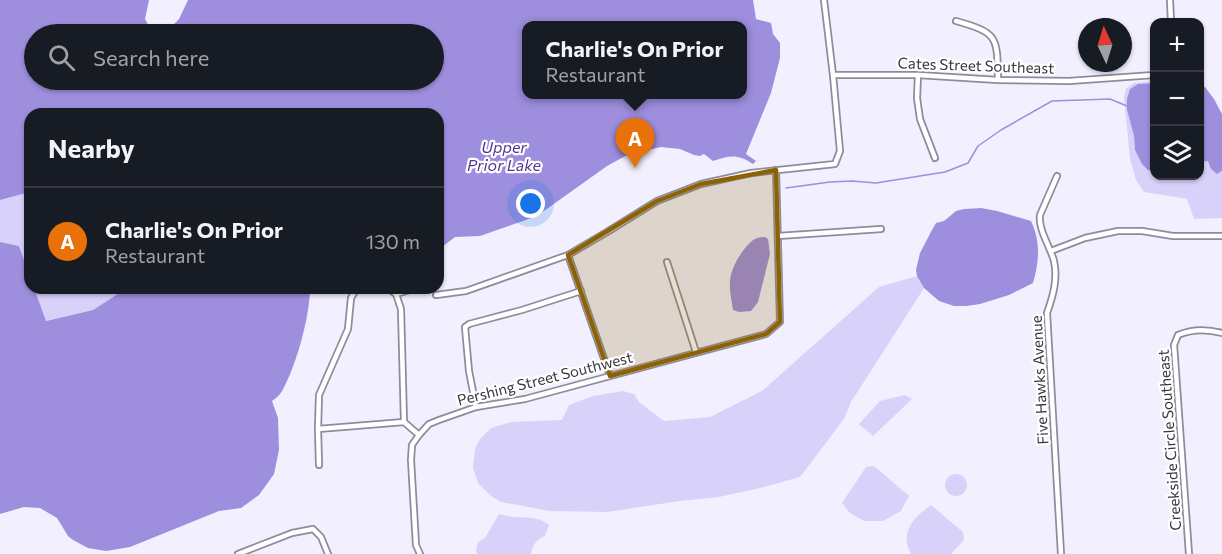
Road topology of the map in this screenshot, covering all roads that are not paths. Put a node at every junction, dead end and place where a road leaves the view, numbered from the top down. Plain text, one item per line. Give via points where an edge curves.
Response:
1 (824, 0) edge
2 (1170, 0) edge
3 (1172, 18) edge
4 (956, 21) dead end
5 (833, 75) junction
6 (918, 75) junction
7 (1150, 75) edge
8 (998, 80) junction
9 (935, 158) dead end
10 (776, 170) junction
11 (1057, 176) dead end
12 (882, 229) dead end
13 (778, 236) junction
14 (1222, 236) edge
15 (1051, 251) junction
16 (568, 255) junction
17 (667, 262) dead end
18 (581, 291) junction
19 (353, 294) edge
20 (396, 294) edge
21 (444, 294) edge
22 (444, 294) edge
23 (436, 295) dead end
24 (1222, 333) edge
25 (696, 352) junction
26 (610, 376) junction
27 (476, 407) junction
28 (404, 422) junction
29 (318, 429) junction
30 (419, 435) junction
31 (319, 465) dead end
32 (238, 554) edge
33 (328, 554) edge
34 (420, 554) edge
35 (1061, 554) edge
36 (1189, 554) edge

1 - 5 street
2 - 3 street
4 - 8 street via 989,34 997,46
5 - 6 street, Cates Street Southeast
5 - 10 street via 840,151 836,164
6 - 8 street, Cates Street Southeast
6 - 9 street via 920,119
7 - 8 street, Cates Street Southeast via 1069,81
10 - 13 street
10 - 16 street via 701,184 657,201
11 - 15 street, Five Hawks Avenue via 1039,222
12 - 13 street
13 - 25 street, Pershing Street Southwest via 780,322 766,334
14 - 15 street via 1118,231
15 - 35 street, Five Hawks Avenue via 1056,281 1047,313
16 - 18 street
16 - 21 street via 466,291
17 - 25 street
18 - 26 street
18 - 27 street via 465,327
19 - 29 street via 348,329 319,395
20 - 28 street via 401,309
22 - 23 street
24 - 36 street, Creekside Circle Southeast via 1188,330 1178,335 1174,345
25 - 26 street, Pershing Street Southwest
26 - 27 street, Pershing Street Southwest via 525,399
27 - 30 street, Pershing Street Southwest via 429,424
28 - 29 street
28 - 30 street
29 - 31 street
30 - 34 street via 412,445 411,460 416,544
32 - 33 street via 313,529

